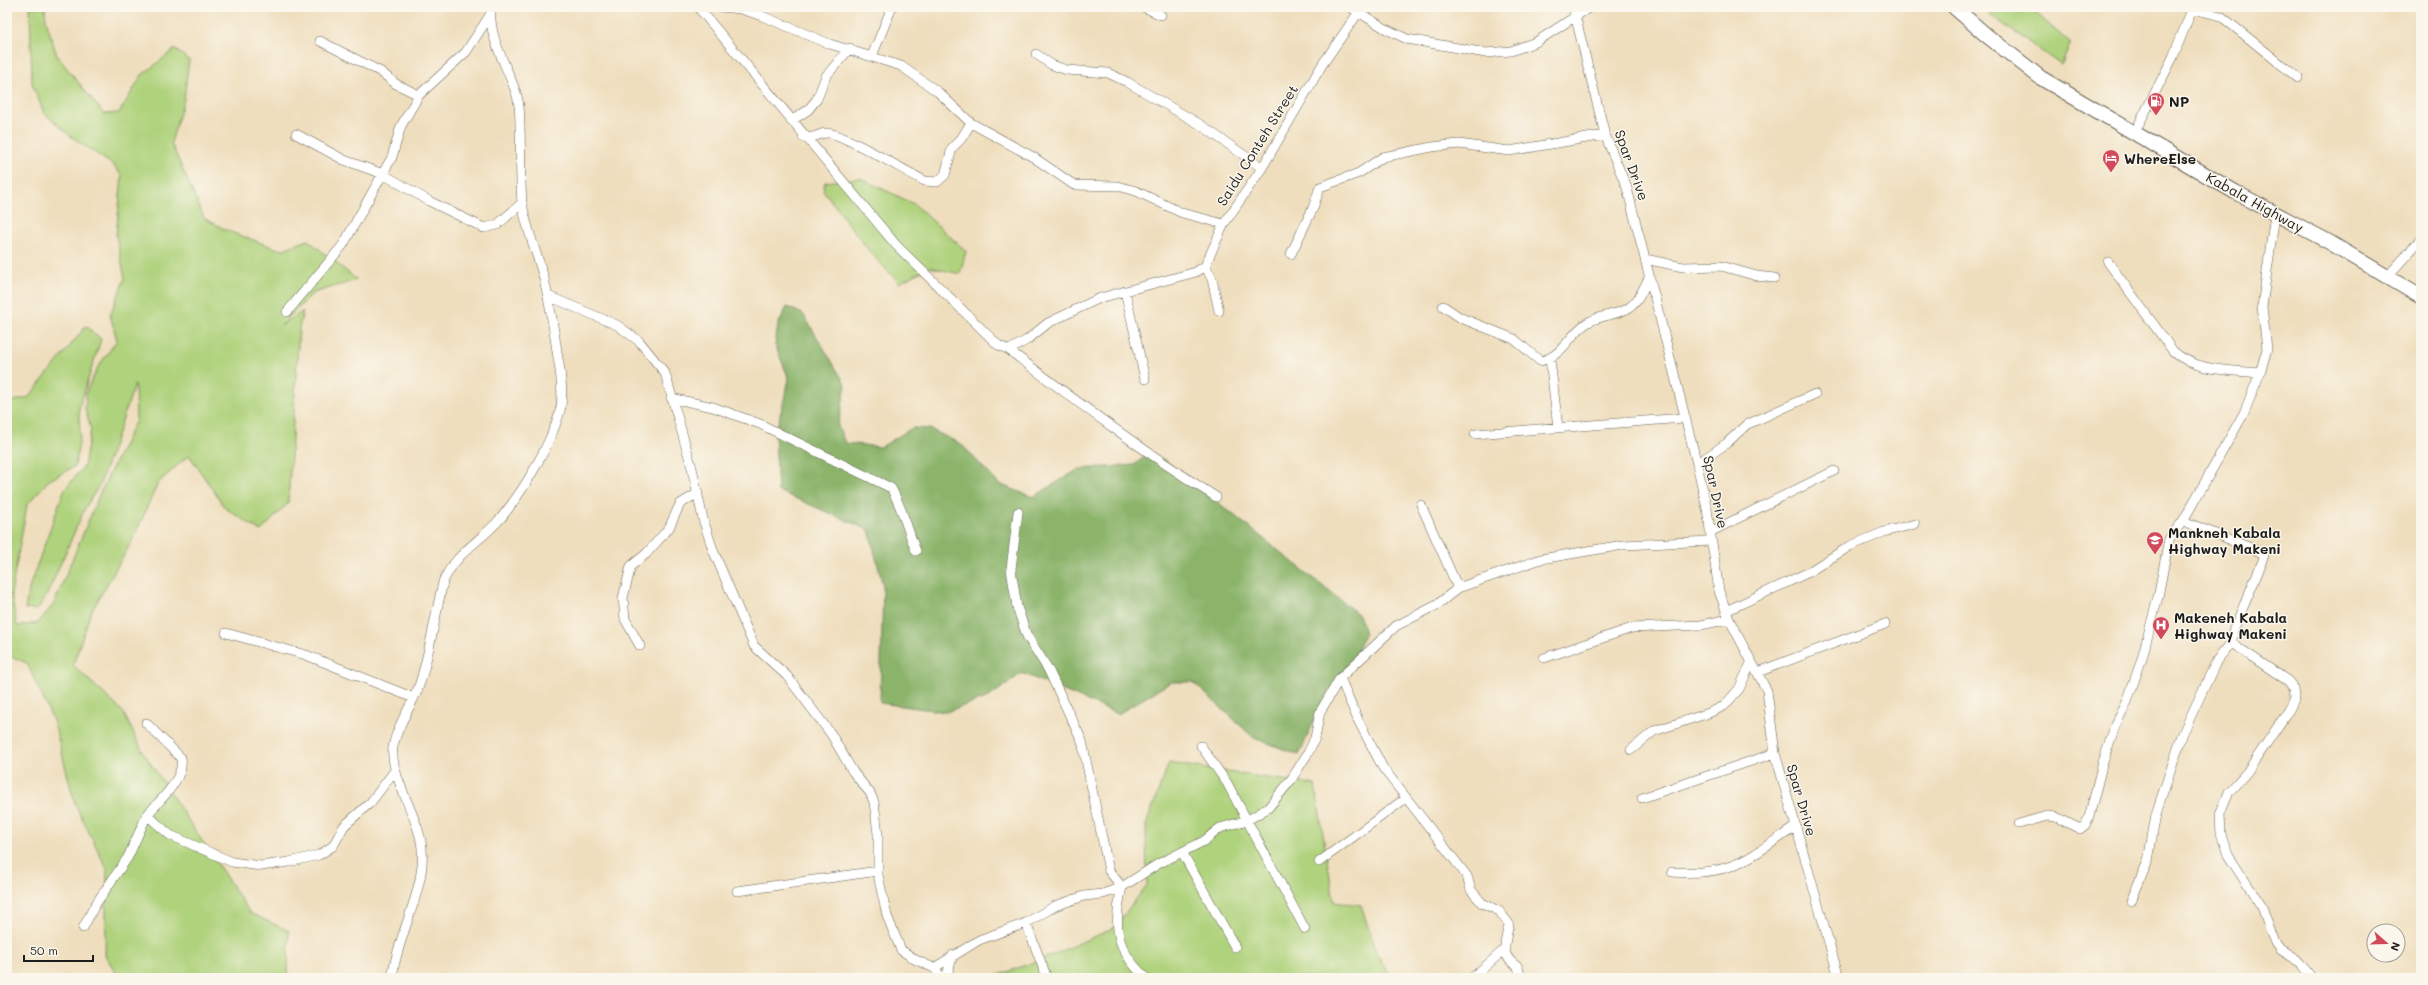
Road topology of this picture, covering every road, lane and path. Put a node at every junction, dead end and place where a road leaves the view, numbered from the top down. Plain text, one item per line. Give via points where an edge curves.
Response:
1 (698, 7) edge
2 (720, 7) edge
3 (892, 7) edge
4 (1143, 7) edge
5 (1350, 7) edge
6 (1590, 7) edge
7 (1954, 7) edge
8 (2193, 8) edge
9 (490, 11) edge
10 (1574, 11) edge
11 (1358, 13) junction
12 (1161, 15) dead end
13 (320, 41) dead end
14 (850, 48) junction
15 (1036, 54) dead end
16 (872, 56) junction
17 (2298, 78) dead end
18 (419, 94) junction
19 (791, 121) junction
20 (970, 123) junction
21 (296, 134) dead end
22 (2134, 134) junction
23 (1605, 135) junction
24 (804, 137) junction
25 (1262, 168) junction
26 (383, 174) junction
27 (522, 203) junction
28 (2275, 214) junction
29 (1224, 224) junction
30 (2421, 239) edge
31 (1291, 254) dead end
32 (1645, 259) junction
33 (2108, 262) dead end
34 (1205, 266) junction
35 (2387, 277) junction
36 (1649, 278) junction
37 (1774, 278) dead end
38 (1125, 291) junction
39 (548, 296) junction
40 (2421, 297) edge
41 (1443, 306) dead end
42 (1219, 311) dead end
43 (287, 312) dead end
44 (1009, 350) junction
45 (1550, 360) junction
46 (2260, 373) junction
47 (1145, 379) dead end
48 (1815, 394) dead end
49 (671, 398) junction
50 (1684, 418) junction
51 (1558, 428) junction
52 (1475, 434) dead end
53 (1697, 464) junction
54 (1834, 471) dead end
55 (698, 493) junction
56 (1216, 497) dead end
57 (1421, 505) dead end
58 (1018, 512) dead end
59 (2183, 521) junction
60 (1914, 524) dead end
61 (1710, 532) junction
62 (1712, 541) junction
63 (916, 551) dead end
64 (1458, 588) junction
65 (1727, 615) junction
66 (1885, 624) dead end
67 (226, 633) dead end
68 (2232, 642) junction
69 (640, 646) dead end
70 (1544, 658) dead end
71 (1751, 663) junction
72 (1758, 672) junction
73 (1340, 678) junction
74 (414, 698) junction
75 (146, 723) dead end
76 (1201, 746) dead end
77 (1631, 750) dead end
78 (1775, 753) junction
79 (396, 769) junction
80 (1406, 798) junction
81 (1642, 798) dead end
82 (147, 815) junction
83 (1248, 820) junction
84 (2019, 824) dead end
85 (1795, 827) junction
86 (1182, 852) junction
87 (1319, 862) dead end
88 (878, 871) junction
89 (1672, 872) dead end
90 (1122, 887) junction
91 (736, 891) dead end
92 (2131, 901) dead end
93 (1026, 923) junction
94 (83, 928) dead end
95 (1305, 929) dead end
96 (1235, 947) dead end
97 (1504, 950) junction
98 (953, 955) junction
99 (934, 968) junction
100 (392, 978) edge
101 (942, 978) edge
102 (946, 978) edge
103 (1047, 978) edge
104 (1146, 978) edge
105 (1472, 978) edge
106 (1521, 978) edge
107 (1839, 978) edge
108 (2313, 978) edge

1 - 19 street
2 - 14 street, Saidu Conteh Street via 748,12 830,44
3 - 16 street
4 - 12 street
5 - 11 street
6 - 10 street
7 - 22 main road, Kabala Highway via 2041,78
8 - 17 street via 2221,16
8 - 22 street via 2173,57
9 - 18 street via 466,52
9 - 27 street via 500,59 518,97
10 - 11 street via 1536,42 1511,51 1486,54 1407,39
10 - 23 street, Spar Drive
11 - 25 street, Saidu Conteh Street via 1322,64
13 - 18 street via 381,72 396,84
14 - 16 street, Saidu Conteh Street
14 - 19 street via 826,76 817,99 808,110
15 - 25 street via 1052,65 1067,70 1108,73 1127,82 1201,125
16 - 20 street, Saidu Conteh Street via 901,66 918,77
18 - 26 street via 401,126 392,157
19 - 24 street
20 - 24 street via 962,139 952,148 945,175 937,182 924,181 843,137 827,132 813,138
20 - 29 street, Saidu Conteh Street via 1033,157 1074,185 1118,186 1136,191 1182,212
21 - 26 street via 344,160
22 - 28 main road, Kabala Highway
23 - 31 street via 1509,151 1459,144 1383,157 1359,173 1320,187
23 - 32 street, Spar Drive via 1627,188
24 - 44 street via 896,245 998,345
25 - 29 street, Saidu Conteh Street
26 - 27 street via 429,201 484,228 497,225
26 - 43 street via 343,245
27 - 39 street via 529,239
28 - 35 main road, Kabala Highway
28 - 46 street via 2262,307 2267,349
29 - 34 street
30 - 35 street
32 - 36 street, Spar Drive
32 - 37 street via 1683,267 1721,266
33 - 46 street via 2183,360 2197,366
34 - 38 street via 1196,272
34 - 42 street via 1212,279
35 - 40 main road, Kabala Highway
36 - 45 street via 1632,306 1586,323
36 - 50 street, Spar Drive
38 - 44 street via 1100,298 1048,324
38 - 47 street
39 - 49 street via 617,324 639,341 665,373
39 - 74 street via 560,370 560,411 552,433 528,479 501,517 467,548 449,569 443,582
41 - 45 street via 1461,318 1514,339 1540,361
44 - 56 street via 1105,424
45 - 51 street
46 - 59 street via 2244,413
48 - 53 street via 1746,425 1728,443
49 - 55 street
49 - 63 street via 713,407 760,424 891,488 898,500
50 - 51 street
50 - 53 street, Spar Drive
51 - 52 street
53 - 61 street, Spar Drive
54 - 61 street
55 - 69 street via 680,504 669,528 646,554 631,566 623,598 625,619
55 - 88 street via 713,550 754,646 787,676 831,734 853,772 870,793 874,802 878,834
57 - 64 street
58 - 90 street via 1011,569 1017,607 1027,636 1048,669 1082,741 1109,871
59 - 68 street via 2263,553 2264,558 2233,631
59 - 84 street via 2169,539 2158,597 2142,658 2127,702 2110,739 2090,817 2080,829 2056,817 2047,816
60 - 65 street via 1884,532 1850,546 1806,573
61 - 62 street, Spar Drive
62 - 64 street via 1623,545 1541,559
62 - 65 street, Spar Drive via 1719,591
64 - 73 street via 1437,605 1396,626
65 - 70 street via 1701,625 1632,628
65 - 71 street, Spar Drive
66 - 72 street
67 - 74 street via 306,655
68 - 92 street via 2217,660 2183,733 2156,814 2148,861
68 - 108 street via 2288,681 2294,689 2295,697 2247,772 2229,792 2220,814 2221,834 2228,855 2262,907 2275,943 2280,950 2301,963
71 - 72 street, Spar Drive
71 - 77 street via 1739,689 1724,706 1654,731
72 - 78 street, Spar Drive via 1767,691
73 - 80 street via 1383,768
73 - 83 street via 1320,712 1315,738 1308,753 1291,780 1268,808
74 - 79 street via 393,748
75 - 82 street via 182,762 176,780
76 - 83 street via 1227,782
78 - 81 street
78 - 85 street, Spar Drive
79 - 82 street via 371,802 344,826 333,846 319,855 290,862 261,866 232,862 170,835
79 - 100 street via 419,832 422,863 420,880 396,953
80 - 87 street
80 - 97 street via 1466,876 1471,890 1482,903 1499,911 1509,924
82 - 94 street via 128,857 95,905
83 - 86 street via 1220,828
83 - 95 street
85 - 89 street via 1754,856 1723,870
85 - 107 street, Spar Drive
86 - 90 street
86 - 96 street
88 - 91 street
88 - 99 street via 887,916 902,950
90 - 93 street via 1055,906
90 - 104 street via 1116,913 1120,944
93 - 98 street via 979,940
93 - 103 street
97 - 105 street
97 - 106 street via 1509,961 1518,967
98 - 99 street
98 - 102 street
99 - 101 street

